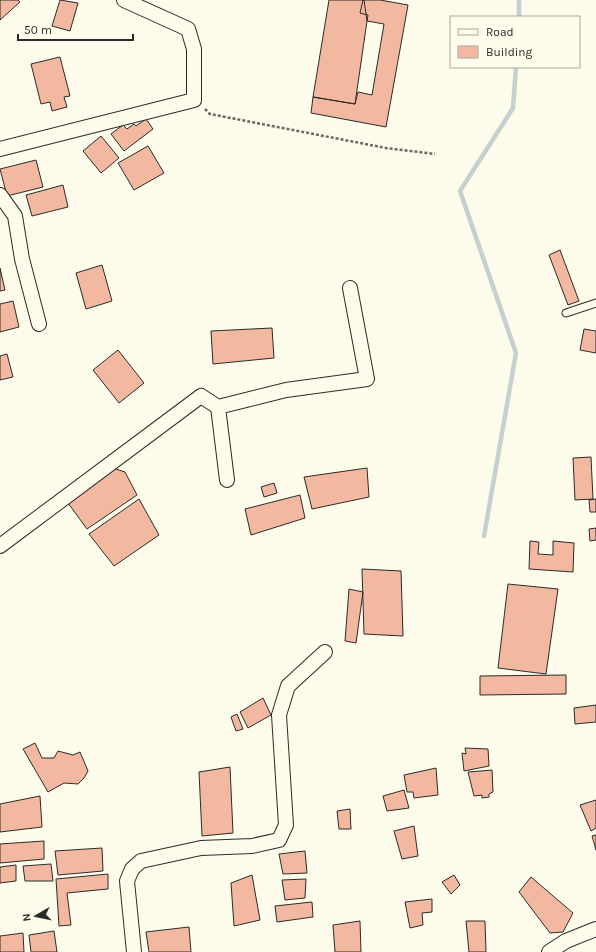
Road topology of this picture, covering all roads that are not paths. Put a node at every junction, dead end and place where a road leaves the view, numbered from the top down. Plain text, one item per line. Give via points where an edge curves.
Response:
1 (124, 0) edge
2 (0, 149) edge
3 (0, 195) edge
4 (350, 288) dead end
5 (596, 303) edge
6 (566, 313) dead end
7 (39, 324) dead end
8 (218, 406) junction
9 (227, 480) dead end
10 (0, 546) edge
11 (324, 652) dead end
12 (596, 929) edge
13 (134, 952) edge
14 (549, 952) edge

1 - 2 street via 188,29 194,49 194,100
3 - 7 street via 15,216 22,259
4 - 8 street via 366,379 286,390
5 - 6 lane
8 - 9 street
8 - 10 street via 200,396
11 - 13 street via 288,686 278,715 286,825 279,840 252,846 201,848 142,861 132,869 127,881
12 - 14 street via 566,941

